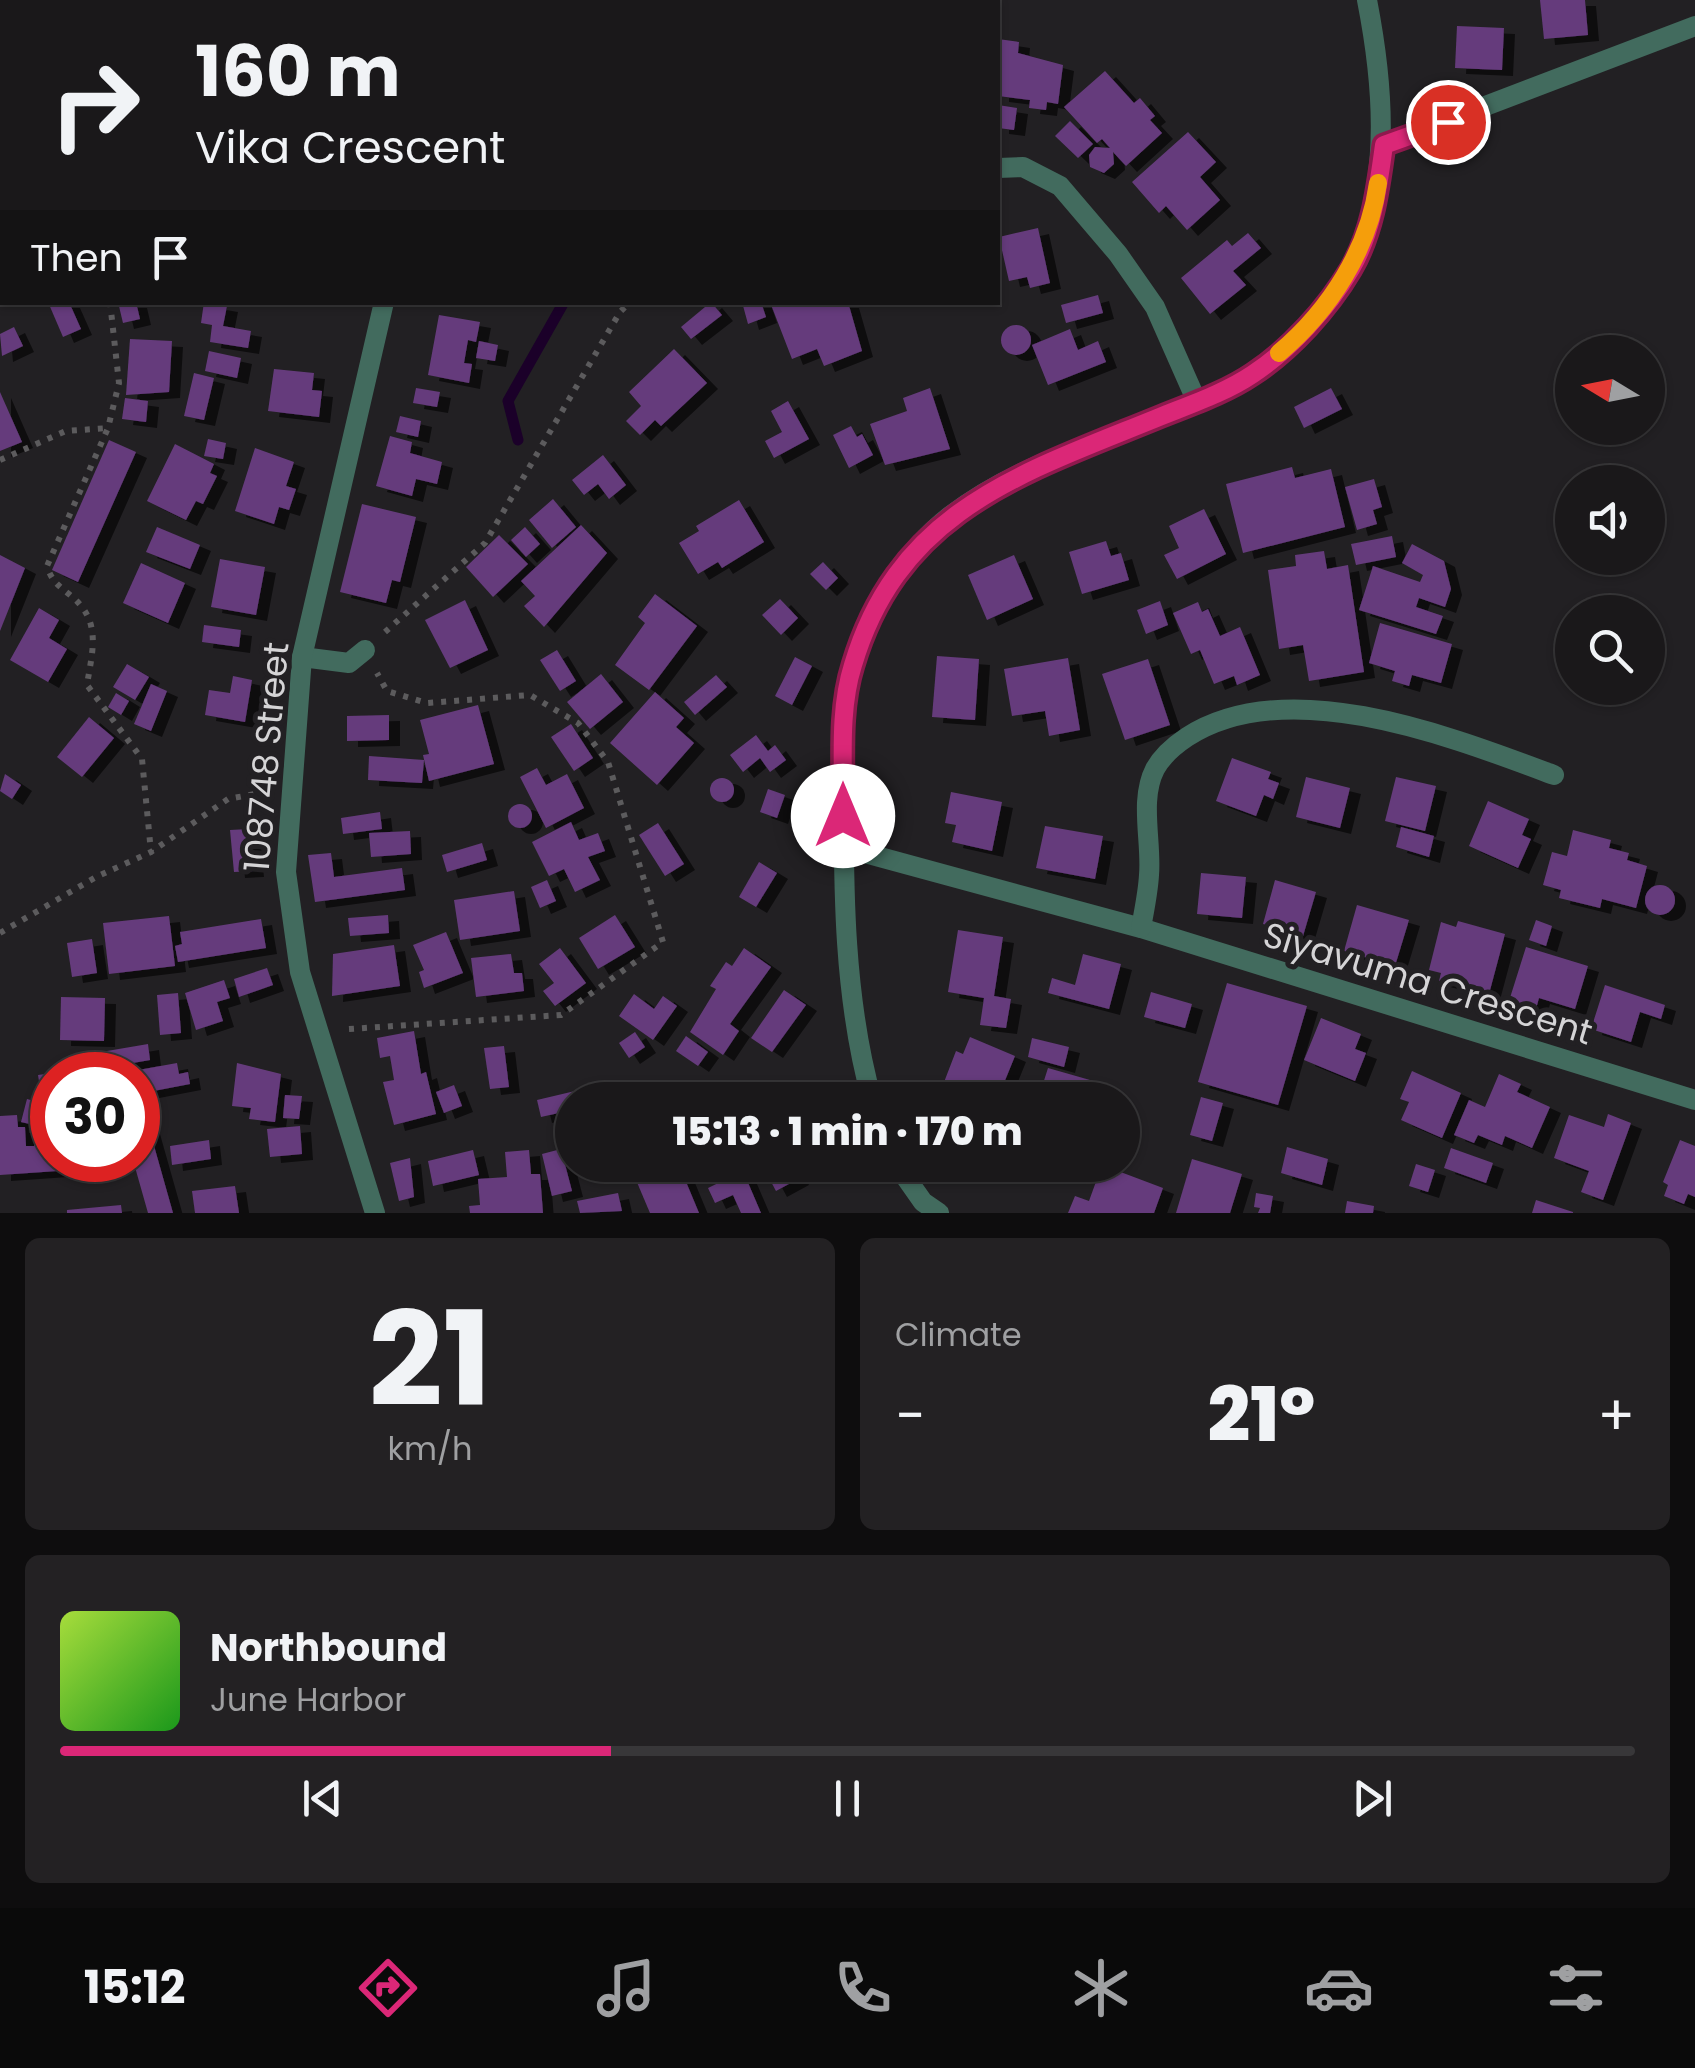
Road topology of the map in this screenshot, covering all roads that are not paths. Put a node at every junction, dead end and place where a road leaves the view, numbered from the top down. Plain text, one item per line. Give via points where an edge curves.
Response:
1 (1367, 0) edge
2 (1695, 26) edge
3 (1384, 145) junction
4 (1000, 168) edge
5 (383, 305) edge
6 (1197, 402) junction
7 (365, 650) road end
8 (302, 658) junction
9 (1554, 776) dead end
10 (843, 848) junction
11 (1141, 928) junction
12 (867, 1082) edge
13 (1695, 1100) edge
14 (908, 1182) edge
15 (924, 1209) edge
16 (375, 1213) edge

1 - 3 street via 1382,77
2 - 3 street
3 - 6 street via 1375,209 1351,269 1298,337 1252,375
4 - 6 street via 1043,174 1095,226 1154,308
5 - 8 street, 108748 Street
6 - 10 street via 1037,466 951,515 904,561 852,666 844,720
7 - 8 street via 350,664
8 - 16 street, 108748 Street via 289,788 289,913
9 - 11 street via 1470,744 1360,718 1305,708 1238,712 1172,747 1154,770
10 - 11 street, Siyavuma Crescent
10 - 12 street
11 - 13 street, Siyavuma Crescent
14 - 15 street

